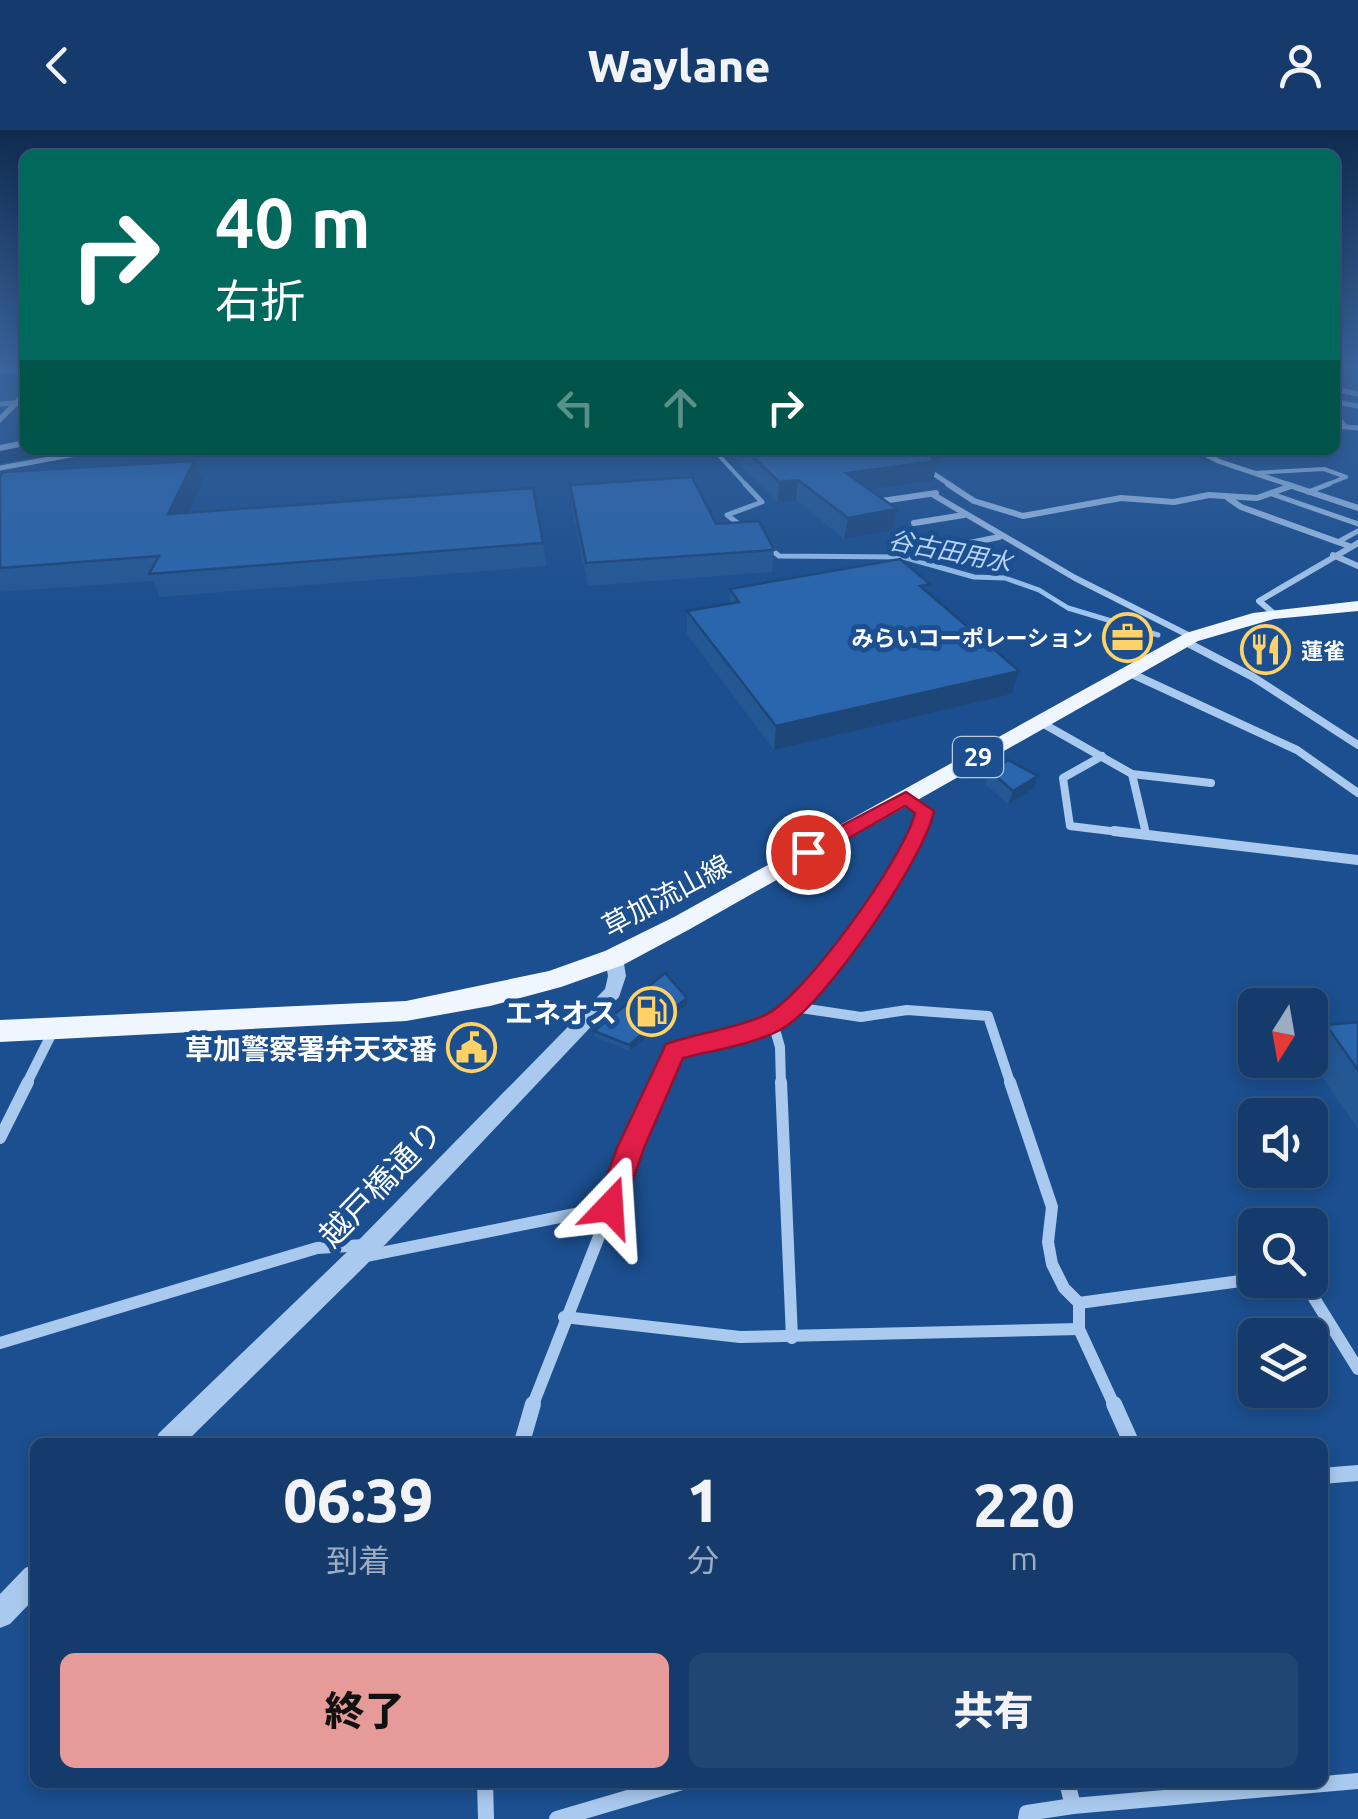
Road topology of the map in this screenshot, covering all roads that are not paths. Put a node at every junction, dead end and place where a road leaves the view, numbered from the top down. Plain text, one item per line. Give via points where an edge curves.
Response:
1 (71, 455) edge
2 (1216, 455) edge
3 (1207, 456) joint
4 (913, 460) edge
5 (0, 468) edge
6 (1252, 473) junction
7 (1291, 486) junction
8 (957, 489) junction
9 (1308, 492) junction
10 (932, 494) junction
11 (1272, 494) junction
12 (1227, 497) junction
13 (874, 502) edge
14 (1358, 508) edge
15 (965, 514) junction
16 (914, 522) dead end
17 (1358, 528) edge
18 (1000, 536) junction
19 (1338, 542) junction
20 (1358, 543) edge
21 (1349, 546) junction
22 (931, 551) dead end
23 (1333, 555) junction
24 (1358, 566) edge
25 (1358, 606) edge
26 (1272, 612) junction
27 (1188, 639) junction
28 (1130, 672) junction
29 (1042, 723) junction
30 (1358, 745) edge
31 (1102, 756) junction
32 (1132, 774) junction
33 (1211, 783) dead end
34 (1358, 793) edge
35 (906, 798) junction
36 (1146, 834) junction
37 (1358, 860) edge
38 (614, 958) junction
39 (794, 1007) junction
40 (773, 1023) junction
41 (55, 1028) junction
42 (0, 1030) edge
43 (0, 1138) edge
44 (610, 1207) junction
45 (364, 1251) junction
46 (1238, 1281) edge
47 (1314, 1298) edge
48 (1079, 1303) junction
49 (564, 1317) junction
50 (1079, 1329) junction
51 (792, 1338) junction
52 (0, 1343) edge
53 (1358, 1368) edge
54 (172, 1438) edge
55 (523, 1438) edge
56 (1129, 1438) edge
57 (1358, 1473) edge
58 (1328, 1476) edge
59 (30, 1583) edge
60 (0, 1614) edge
61 (1358, 1781) edge
62 (1328, 1782) edge
63 (485, 1788) edge
64 (662, 1788) edge
65 (1068, 1788) edge
66 (1232, 1788) edge
67 (1073, 1806) junction
68 (486, 1819) edge
69 (556, 1819) edge
70 (1026, 1819) edge

1 - 5 street
2 - 3 street
3 - 6 street
4 - 8 street
6 - 7 street
6 - 9 lane via 1324,469 1346,476
7 - 9 street
7 - 11 street
8 - 10 street
8 - 12 street via 992,509 1023,516 1121,498
9 - 14 street
10 - 13 street
10 - 15 street
11 - 12 street
11 - 17 lane
12 - 19 street
15 - 16 street
15 - 18 street
17 - 19 lane
18 - 22 street
18 - 27 street
19 - 21 street
20 - 21 street
21 - 23 street
23 - 24 street
23 - 26 street via 1259,601
25 - 26 main road, 草加流山線 / 29
26 - 27 main road, 草加流山線 / 29
27 - 28 main road, 草加流山線 / 29
27 - 30 street
28 - 29 main road, 草加流山線 / 29
28 - 34 street via 1297,750
29 - 31 street
29 - 35 main road, 草加流山線 / 29
31 - 32 street
31 - 36 street via 1063,778 1070,826
32 - 33 street
32 - 36 street
35 - 38 main road, 草加流山線 / 29
35 - 39 street via 925,811 921,828 872,913
36 - 37 street
38 - 41 main road, 草加流山線 / 29 via 490,996 406,1011
38 - 45 street, 越戸橋通り via 613,992
39 - 40 street
39 - 48 street via 862,1017 907,1010 988,1016 1052,1208 1052,1264
40 - 44 street via 674,1051
40 - 51 street via 780,1046
41 - 42 main road, 草加流山線 / 29
41 - 43 street
44 - 45 street
44 - 49 street
45 - 52 street via 317,1248
45 - 54 street, 越戸橋通り
46 - 48 street
47 - 53 street
48 - 50 street
49 - 51 street
49 - 55 street
50 - 51 street
50 - 56 street
57 - 58 street
59 - 60 street
61 - 62 street
63 - 68 street
64 - 69 street
65 - 67 street
66 - 67 street
67 - 70 street via 1027,1812

